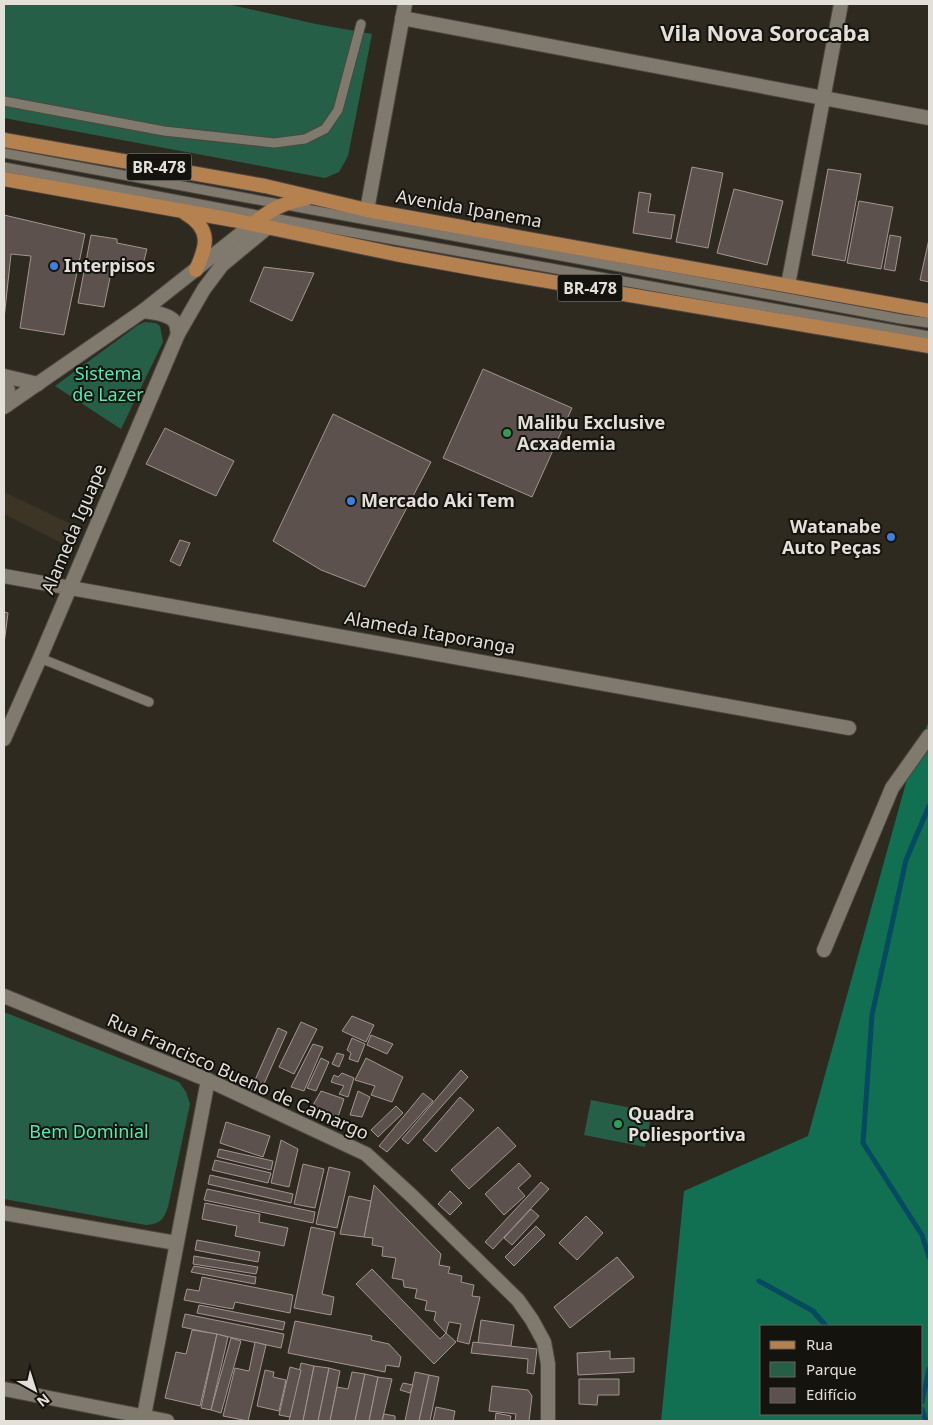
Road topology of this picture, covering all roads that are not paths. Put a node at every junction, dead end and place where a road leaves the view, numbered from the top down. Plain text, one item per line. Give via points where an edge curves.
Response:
1 (404, 4) edge
2 (841, 4) edge
3 (402, 18) junction
4 (361, 24) dead end
5 (823, 98) junction
6 (4, 101) edge
7 (929, 118) edge
8 (4, 140) edge
9 (4, 153) edge
10 (4, 167) edge
11 (4, 179) edge
12 (314, 197) junction
13 (281, 205) junction
14 (367, 210) junction
15 (182, 211) junction
16 (261, 222) junction
17 (196, 270) junction
18 (788, 285) junction
19 (143, 310) junction
20 (929, 311) edge
21 (929, 323) edge
22 (178, 334) junction
23 (929, 336) edge
24 (929, 346) edge
25 (4, 376) edge
26 (4, 381) edge
27 (38, 384) junction
28 (6, 406) edge
29 (4, 576) edge
30 (69, 588) junction
31 (40, 658) junction
32 (149, 702) dead end
33 (849, 728) dead end
34 (929, 736) edge
35 (4, 739) edge
36 (824, 950) dead end
37 (4, 996) edge
38 (208, 1080) junction
39 (4, 1213) edge
40 (176, 1243) junction
41 (4, 1389) edge
42 (143, 1419) edge
43 (167, 1421) edge
44 (548, 1421) edge

1 - 3 street
2 - 5 street
3 - 5 street
3 - 14 street
4 - 6 lane via 338,110 325,129 305,139 274,143 164,131
5 - 7 street
5 - 18 street
8 - 12 main road, Avenida Ipanema / BR-478
9 - 13 lane
10 - 16 lane
11 - 15 main road, BR-478
12 - 13 main road
12 - 14 main road, Avenida Ipanema / BR-478
13 - 16 main road via 270,210
13 - 21 lane
14 - 18 main road, Avenida Ipanema / BR-478
15 - 16 main road, BR-478
15 - 17 main road via 194,219 204,238 205,250
16 - 17 street
16 - 22 street, Alameda Iguape via 204,289
16 - 23 lane
16 - 24 main road, BR-478 via 394,254
17 - 19 street
18 - 20 main road, Avenida Ipanema / BR-478
19 - 22 street via 175,322
19 - 27 street
22 - 30 street, Alameda Iguape
25 - 27 street
26 - 28 street via 8,390
27 - 28 street
29 - 30 street, Alameda Itaporanga
30 - 31 street, Alameda Iguape
30 - 33 street, Alameda Itaporanga
31 - 32 lane
31 - 35 street, Alameda Iguape
34 - 36 street via 892,788
37 - 38 street, Rua Francisco Bueno de Camargo
38 - 40 street
38 - 44 street, Rua Francisco Bueno de Camargo via 366,1154 518,1300 544,1342 548,1364
39 - 40 street
40 - 42 street
41 - 42 street
42 - 43 street

